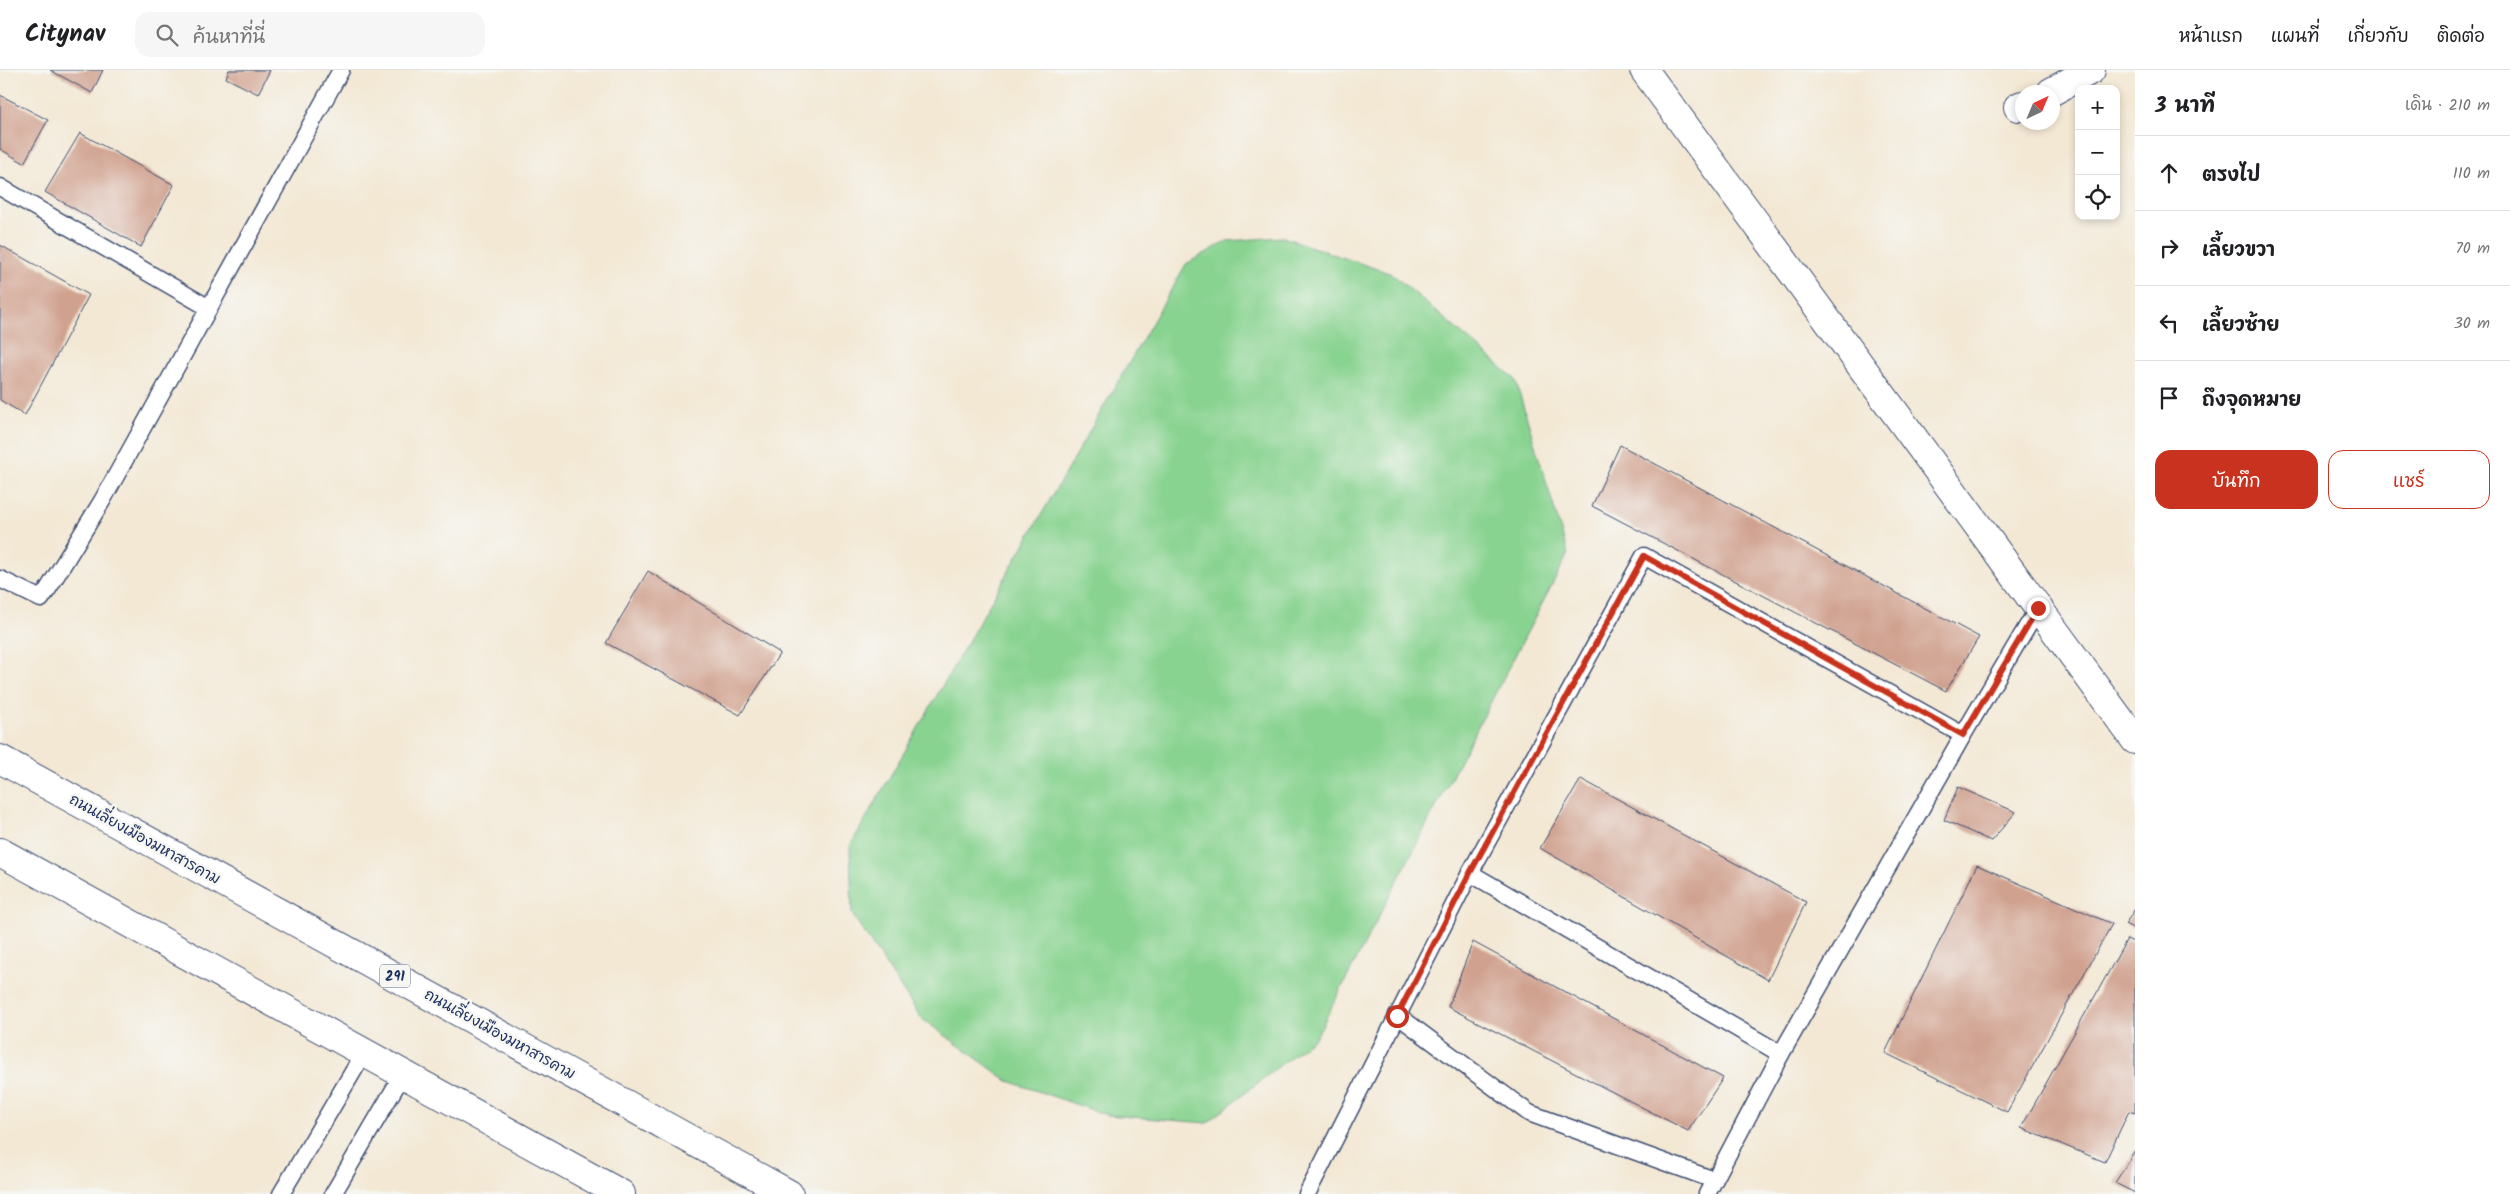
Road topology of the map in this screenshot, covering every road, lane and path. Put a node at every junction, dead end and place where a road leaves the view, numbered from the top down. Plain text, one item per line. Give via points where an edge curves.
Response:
1 (341, 70) edge
2 (1644, 70) edge
3 (2091, 70) edge
4 (2060, 87) edge
5 (0, 188) edge
6 (210, 308) junction
7 (0, 578) edge
8 (2038, 608) junction
9 (1963, 735) junction
10 (2135, 740) edge
11 (0, 759) edge
12 (0, 852) edge
13 (1470, 873) junction
14 (1397, 1016) junction
15 (364, 1053) junction
16 (1781, 1054) junction
17 (403, 1074) junction
18 (1710, 1187) edge
19 (281, 1194) edge
20 (333, 1194) edge
21 (621, 1194) edge
22 (790, 1194) edge
23 (1307, 1194) edge

1 - 6 lane
2 - 8 main road
3 - 4 main road
5 - 6 lane
6 - 7 lane via 102,500 41,599
8 - 9 lane
8 - 10 main road
9 - 13 lane via 1644,556
9 - 16 lane
11 - 22 main road, ถนนเลี่ยงเมืองมหาสารคาม / 291
12 - 15 main road
13 - 14 lane
13 - 16 lane
14 - 18 lane via 1529,1113
14 - 23 lane
15 - 17 main road
15 - 19 lane
16 - 18 lane
17 - 20 lane
17 - 21 main road

